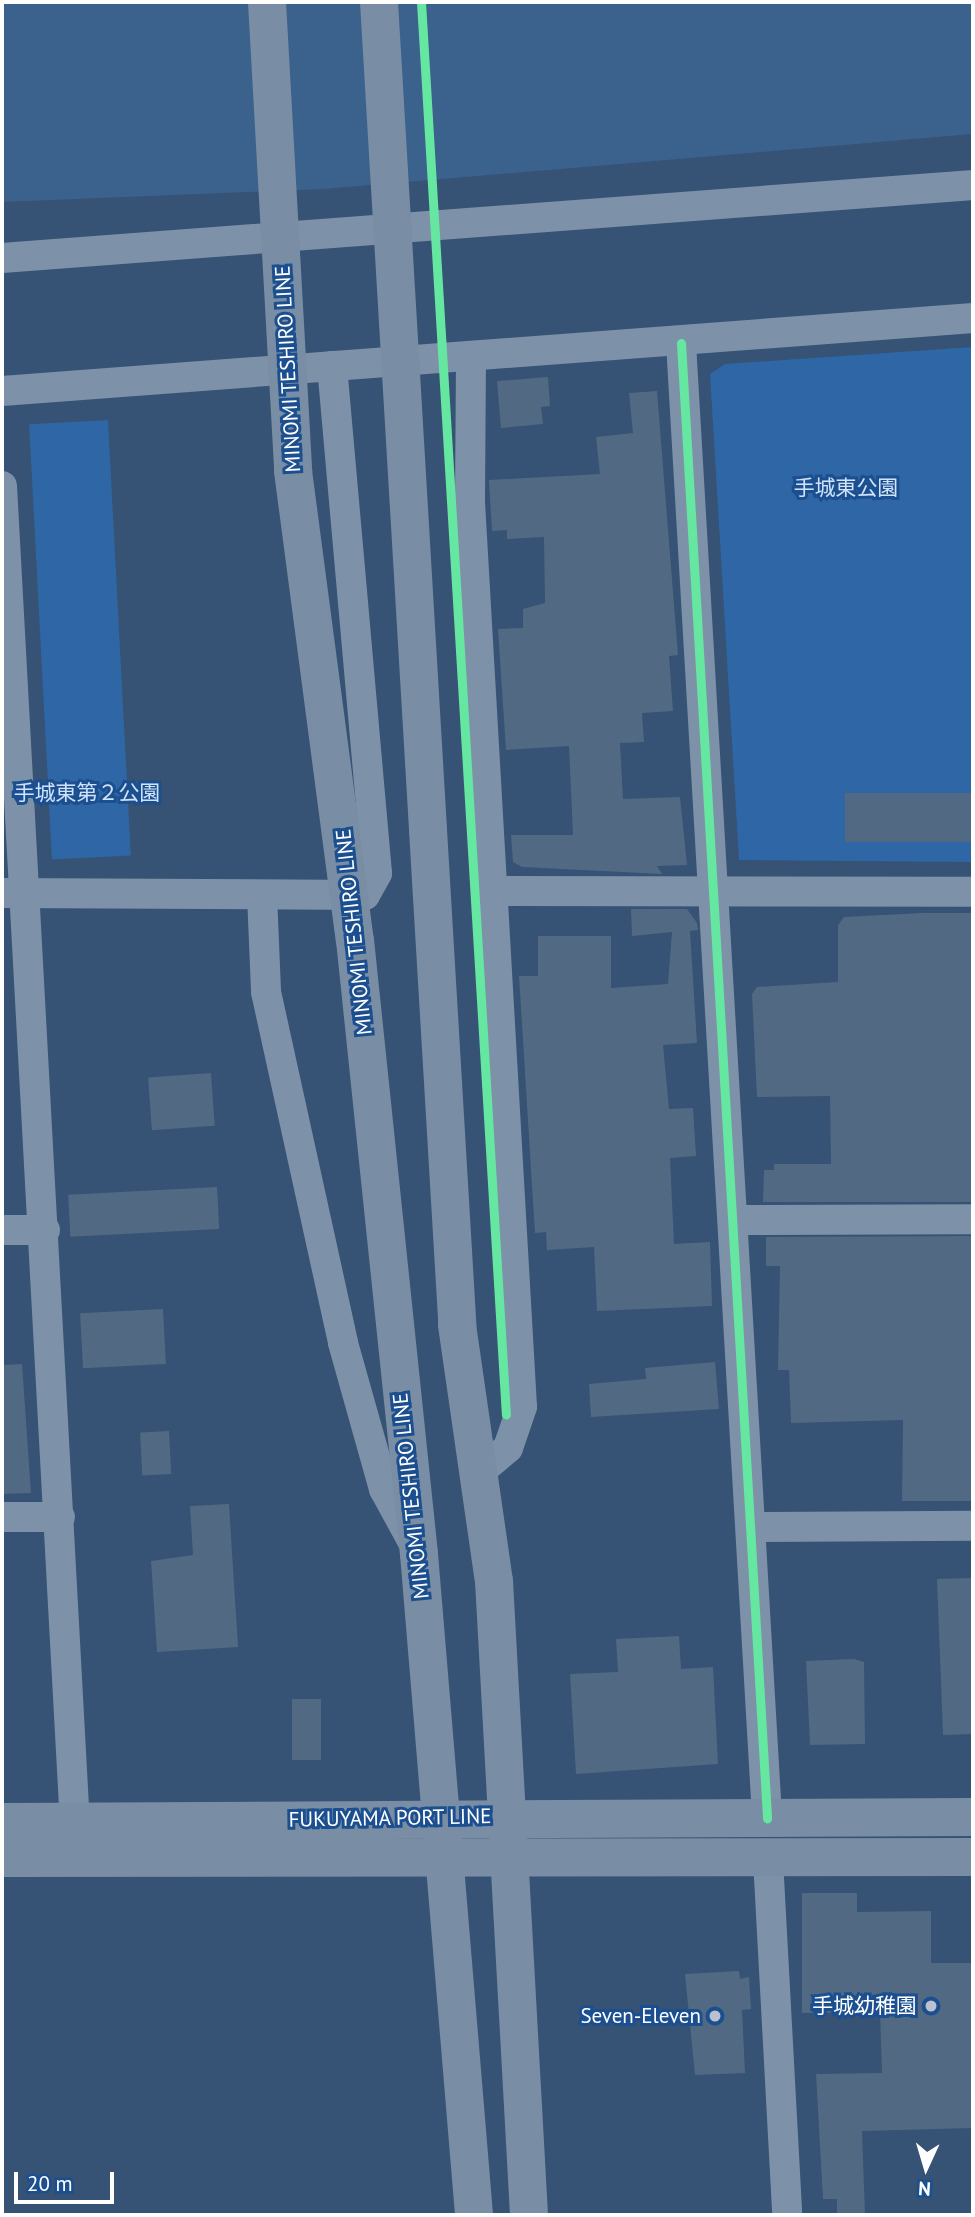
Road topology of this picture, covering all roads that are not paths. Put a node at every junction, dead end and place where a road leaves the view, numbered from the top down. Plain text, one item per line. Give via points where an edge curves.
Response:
1 (267, 2) edge
2 (379, 2) edge
3 (973, 185) edge
4 (2, 258) edge
5 (973, 318) edge
6 (681, 343) junction
7 (471, 357) junction
8 (332, 366) junction
9 (2, 391) edge
10 (2, 486) edge
11 (497, 891) junction
12 (715, 892) junction
13 (973, 892) edge
14 (12, 893) edge
15 (262, 895) junction
16 (973, 1219) edge
17 (733, 1220) junction
18 (2, 1230) edge
19 (45, 1230) junction
20 (481, 1471) junction
21 (2, 1517) edge
22 (60, 1517) junction
23 (973, 1526) edge
24 (751, 1527) junction
25 (419, 1554) junction
26 (437, 1816) junction
27 (504, 1817) junction
28 (973, 1817) edge
29 (767, 1818) junction
30 (2, 1822) edge
31 (76, 1840) junction
32 (973, 1857) edge
33 (2, 1858) edge
34 (768, 1858) junction
35 (505, 1861) junction
36 (442, 1862) junction
37 (474, 2215) edge
38 (529, 2215) edge
39 (787, 2215) edge

1 - 25 main road, MINOMI TESHIRO LINE, bridge via 293,471 355,940
2 - 20 main road, bridge via 457,1325
3 - 4 street
5 - 6 street
6 - 7 street
6 - 12 street
7 - 8 street
7 - 11 street via 470,502
8 - 9 street
8 - 15 street via 377,873 365,895
10 - 14 street
11 - 12 street
11 - 20 street via 522,1407 508,1448
12 - 13 street
12 - 17 street
14 - 15 street
14 - 19 street
15 - 25 street via 266,992 343,1343 384,1489
16 - 17 street
17 - 24 street
18 - 19 street
19 - 22 street
20 - 27 main road via 494,1581
21 - 22 street
22 - 31 street
23 - 24 street
24 - 29 street
25 - 26 main road, MINOMI TESHIRO LINE
26 - 27 main road, FUKUYAMA PORT LINE
26 - 31 main road, FUKUYAMA PORT LINE
26 - 36 main road, MINOMI TESHIRO LINE
27 - 29 main road
27 - 35 main road, FUKUYAMA PORT LINE
28 - 29 main road
30 - 31 main road, FUKUYAMA PORT LINE
31 - 33 main road, FUKUYAMA PORT LINE
31 - 36 main road, FUKUYAMA PORT LINE
32 - 34 main road, FUKUYAMA PORT LINE
34 - 35 main road, FUKUYAMA PORT LINE
34 - 39 street
35 - 36 main road, FUKUYAMA PORT LINE
35 - 38 main road, FUKUYAMA PORT LINE
36 - 37 main road

